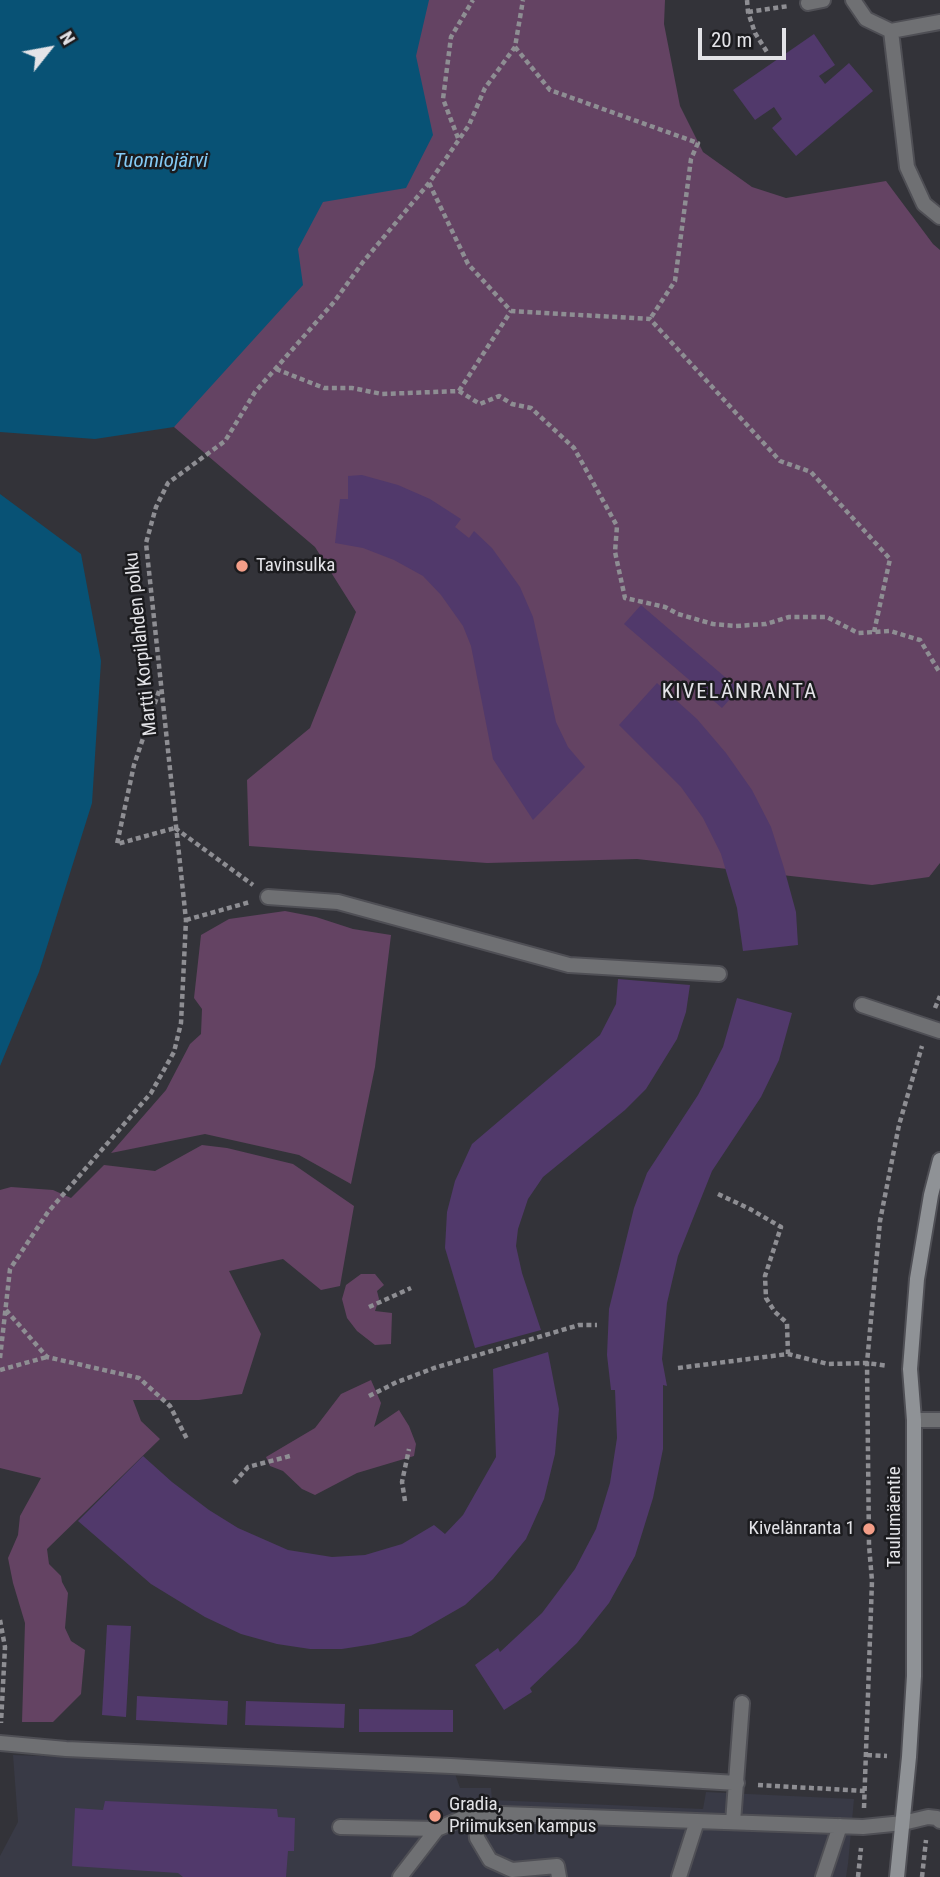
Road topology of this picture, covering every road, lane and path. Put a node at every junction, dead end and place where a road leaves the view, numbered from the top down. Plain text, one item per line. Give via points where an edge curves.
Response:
1 (473, 0) edge
2 (523, 0) edge
3 (747, 0) edge
4 (823, 0) edge
5 (853, 0) edge
6 (808, 3) dead end
7 (782, 7) dead end
8 (748, 12) junction
9 (940, 22) edge
10 (891, 31) junction
11 (515, 47) junction
12 (767, 52) dead end
13 (458, 139) junction
14 (429, 183) junction
15 (940, 217) edge
16 (511, 311) junction
17 (650, 319) junction
18 (276, 369) junction
19 (459, 391) junction
20 (874, 632) junction
21 (940, 673) edge
22 (160, 688) junction
23 (174, 828) junction
24 (268, 897) junction
25 (186, 920) junction
26 (719, 974) dead end
27 (940, 996) edge
28 (862, 1005) dead end
29 (933, 1029) edge
30 (940, 1160) edge
31 (718, 1194) dead end
32 (411, 1288) dead end
33 (369, 1307) dead end
34 (6, 1310) junction
35 (597, 1325) dead end
36 (788, 1354) junction
37 (47, 1357) junction
38 (0, 1358) edge
39 (867, 1363) junction
40 (678, 1368) dead end
41 (0, 1370) edge
42 (369, 1396) dead end
43 (914, 1420) junction
44 (940, 1420) edge
45 (187, 1439) dead end
46 (409, 1449) dead end
47 (290, 1457) dead end
48 (234, 1483) dead end
49 (405, 1501) dead end
50 (0, 1620) edge
51 (742, 1703) dead end
52 (0, 1743) edge
53 (737, 1783) junction
54 (865, 1791) junction
55 (475, 1813) junction
56 (697, 1821) junction
57 (940, 1821) edge
58 (733, 1822) junction
59 (903, 1823) junction
60 (840, 1826) junction
61 (340, 1827) dead end
62 (863, 1827) junction
63 (437, 1829) junction
64 (400, 1877) edge
65 (559, 1877) edge
66 (679, 1877) edge
67 (823, 1877) edge
68 (858, 1877) edge
69 (897, 1877) edge

1 - 13 path via 451,37 443,99
2 - 11 path, Martti Korpilahden polku
3 - 8 path
4 - 6 street
5 - 10 street via 866,19
7 - 8 path
8 - 12 path
9 - 10 street
10 - 15 street via 907,167 924,204
11 - 13 path, Martti Korpilahden polku via 485,88
11 - 17 path via 550,90 698,143 691,159 675,281
13 - 14 path, Martti Korpilahden polku
14 - 16 path via 468,264
14 - 18 path, Martti Korpilahden polku
16 - 17 path
16 - 19 path
17 - 20 path via 780,461 811,472 890,559
18 - 19 path via 324,388 382,394
18 - 22 path, Martti Korpilahden polku via 255,392 225,440 168,483 156,507 146,543
19 - 20 path via 480,404 499,396 531,408 574,448 617,526 615,552 625,598 713,624 827,617 858,633
20 - 21 path via 890,631 920,640
22 - 23 path, Martti Korpilahden polku
22 - 23 path via 134,765 117,844
23 - 24 path
23 - 25 path, Martti Korpilahden polku
24 - 25 path
24 - 26 street via 338,902 569,965
25 - 34 path, Martti Korpilahden polku via 181,1023 174,1052 150,1093 48,1212 10,1269
27 - 29 path
28 - 29 street
29 - 39 path via 899,1125 880,1221
30 - 43 main road, Taulumäentie via 917,1279 910,1368
31 - 36 path via 781,1227 765,1276 766,1298 787,1323
32 - 33 path
34 - 37 path
34 - 38 path, Martti Korpilahden polku
35 - 42 path via 579,1325 434,1368
36 - 39 path via 828,1364
36 - 40 path
37 - 41 path
37 - 45 path via 139,1378 170,1406
39 - 54 path via 872,1581
43 - 44 street
43 - 59 main road, Taulumäentie via 914,1676
46 - 49 path via 402,1482
47 - 48 path via 248,1467
50 - 52 path via 5,1647
51 - 53 street
52 - 53 street
53 - 54 path
53 - 58 street
54 - 62 path
55 - 56 street
55 - 63 street
55 - 65 street via 477,1838 490,1860 512,1870 557,1866
56 - 58 street
56 - 66 street
57 - 59 street via 928,1816
58 - 60 street
59 - 62 street
59 - 69 main road, Taulumäentie
60 - 62 street
60 - 67 street
61 - 63 street
62 - 68 path
63 - 64 street

